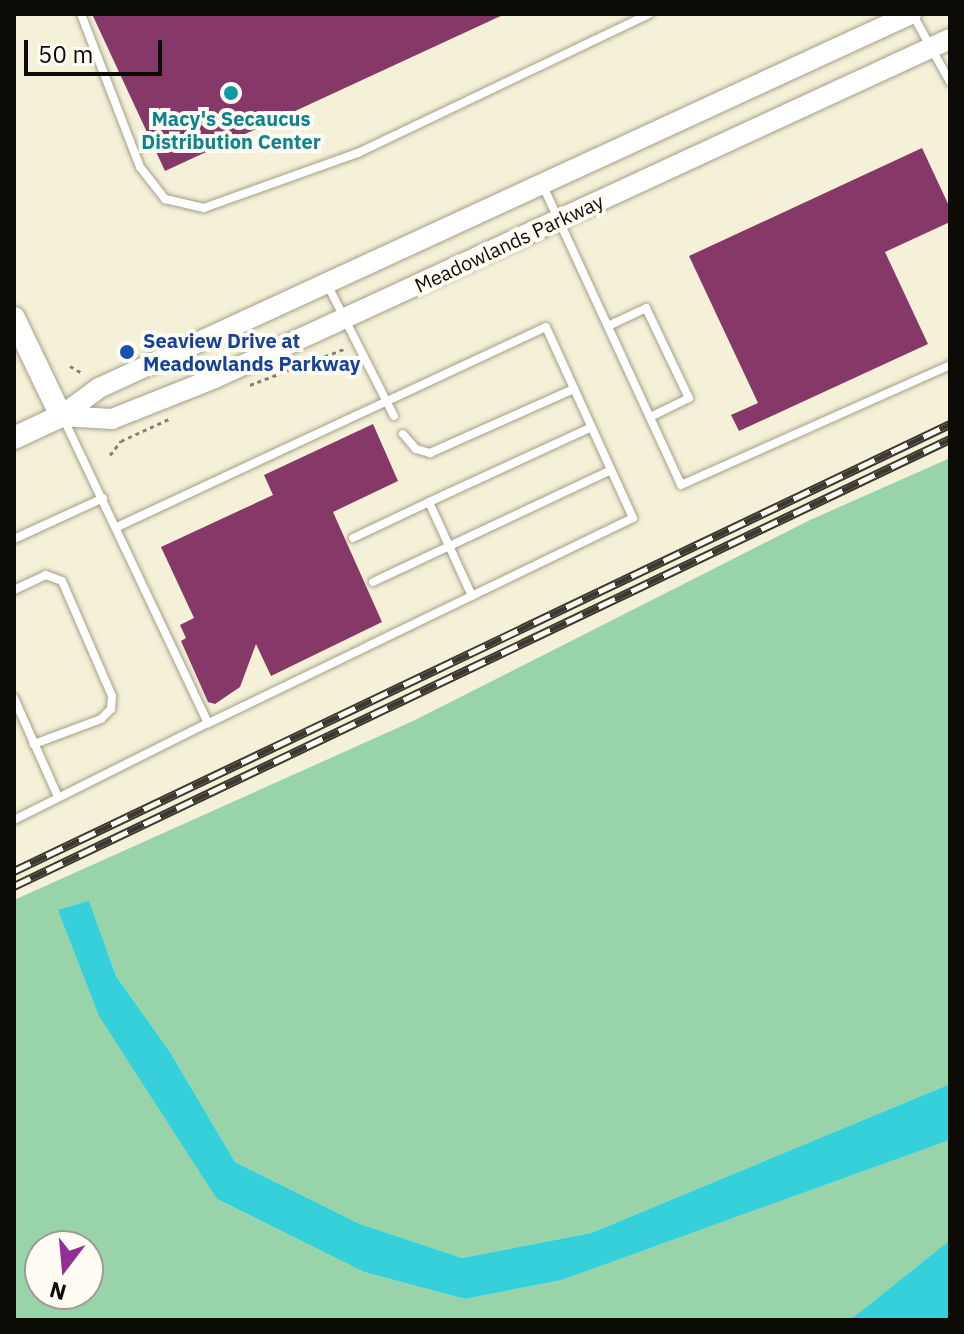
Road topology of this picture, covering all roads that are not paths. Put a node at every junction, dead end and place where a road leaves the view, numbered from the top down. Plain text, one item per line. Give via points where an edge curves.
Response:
1 (81, 14) edge
2 (650, 14) edge
3 (911, 14) edge
4 (941, 43) edge
5 (950, 82) edge
6 (542, 184) junction
7 (562, 218) junction
8 (326, 283) junction
9 (14, 318) edge
10 (343, 320) junction
11 (610, 325) junction
12 (950, 365) edge
13 (574, 389) junction
14 (385, 398) junction
15 (61, 416) junction
16 (394, 416) dead end
17 (650, 417) junction
18 (592, 427) junction
19 (403, 434) dead end
20 (14, 438) edge
21 (611, 470) junction
22 (103, 498) junction
23 (429, 502) junction
24 (117, 527) junction
25 (353, 538) dead end
26 (14, 539) edge
27 (450, 546) junction
28 (373, 582) dead end
29 (14, 590) edge
30 (472, 596) junction
31 (14, 698) edge
32 (208, 723) junction
33 (34, 744) junction
34 (58, 797) junction
35 (14, 820) edge

1 - 2 lane via 140,167 165,199 204,208 358,153
3 - 4 lane
3 - 6 street, Meadowlands Parkway
4 - 5 lane
4 - 7 street, Meadowlands Parkway
6 - 7 lane
6 - 8 street, Meadowlands Parkway
7 - 10 street, Meadowlands Parkway
7 - 11 lane
8 - 10 lane
8 - 15 street, Meadowlands Parkway via 99,388
9 - 15 main road
10 - 14 lane
10 - 15 street, Meadowlands Parkway via 112,419
11 - 17 lane
11 - 17 lane via 646,308 689,398
12 - 17 lane via 681,485
13 - 14 lane via 546,327
13 - 18 lane
13 - 19 lane via 430,453 416,449
14 - 16 lane
14 - 24 lane
15 - 20 main road, Meadowlands Parkway
15 - 22 lane
18 - 21 lane
18 - 23 lane
21 - 27 lane
21 - 30 lane via 633,518
22 - 24 lane
22 - 26 lane
23 - 25 lane
23 - 27 lane
24 - 32 lane
27 - 28 lane
27 - 30 lane
29 - 33 lane via 46,575 62,581 112,696 111,709 101,719
30 - 32 lane
31 - 33 lane
32 - 34 lane
33 - 34 lane
34 - 35 lane

